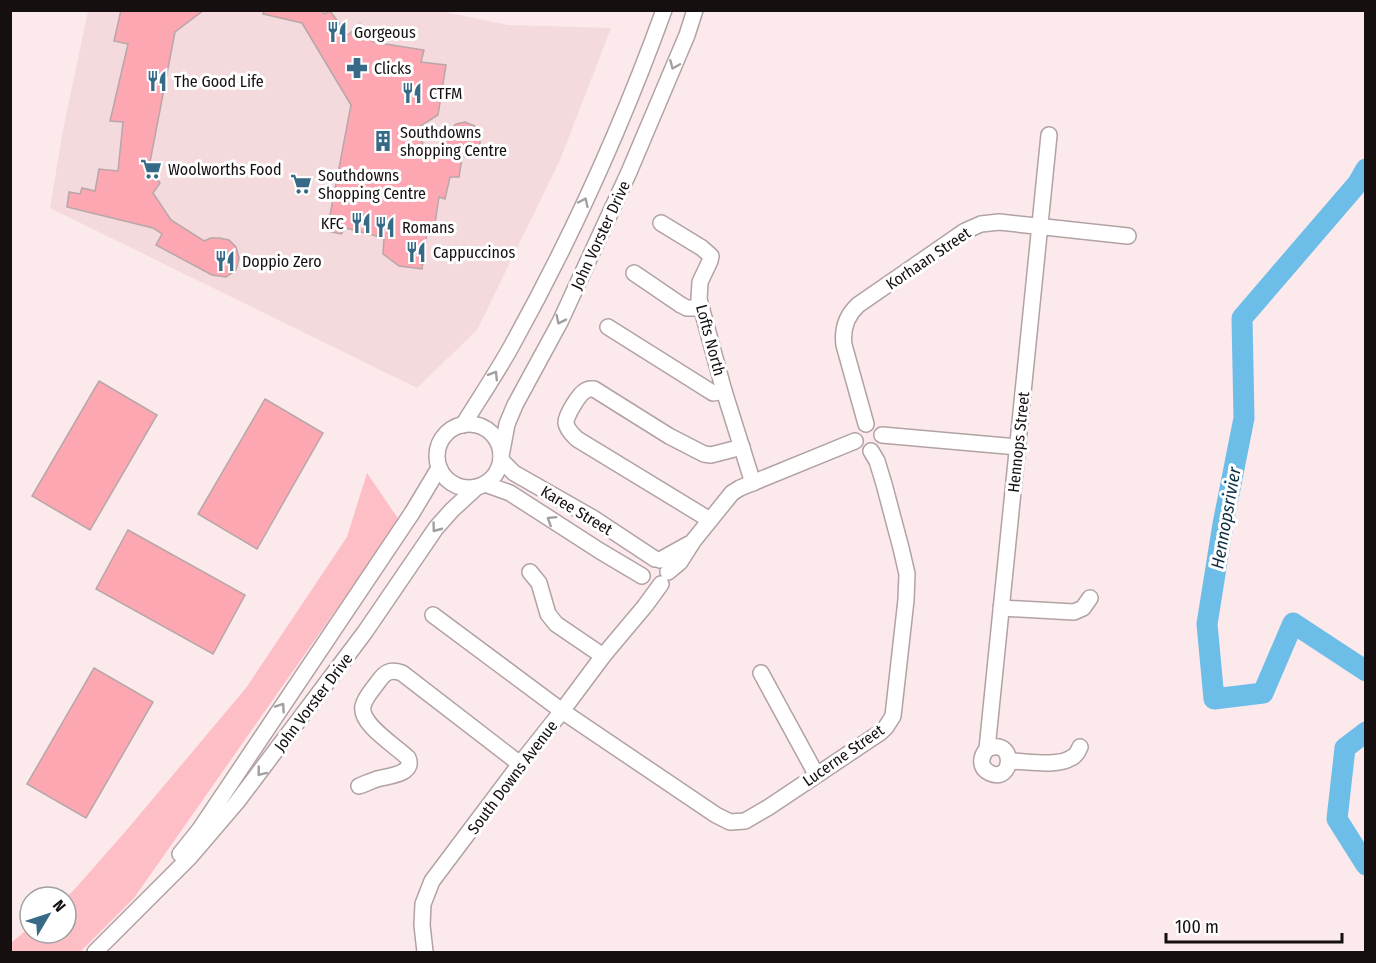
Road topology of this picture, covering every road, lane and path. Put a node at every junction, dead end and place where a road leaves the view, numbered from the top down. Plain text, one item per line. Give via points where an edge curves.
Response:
1 (664, 10) edge
2 (695, 10) edge
3 (1048, 135) dead end
4 (661, 222) dead end
5 (1039, 227) junction
6 (1128, 236) dead end
7 (634, 273) dead end
8 (701, 308) junction
9 (608, 327) dead end
10 (724, 391) junction
11 (866, 424) junction
12 (463, 425) junction
13 (882, 435) junction
14 (855, 441) junction
15 (742, 447) junction
16 (1018, 447) junction
17 (871, 451) junction
18 (501, 458) junction
19 (439, 468) junction
20 (753, 483) junction
21 (481, 486) junction
22 (593, 518) junction
23 (710, 520) junction
24 (580, 538) junction
25 (530, 572) dead end
26 (655, 572) junction
27 (1090, 598) dead end
28 (1001, 608) junction
29 (433, 615) dead end
30 (603, 656) junction
31 (761, 673) dead end
32 (562, 711) junction
33 (1080, 747) dead end
34 (987, 749) junction
35 (1009, 760) junction
36 (520, 764) junction
37 (816, 774) junction
38 (359, 786) dead end
39 (138, 909) junction
40 (95, 952) edge
41 (425, 952) edge

12 -> 1 street, John Vorster Drive via 553,269 605,159
2 -> 18 street, John Vorster Drive via 629,172 560,322 515,405
3 - 5 street, Hennops Street
4 - 8 street, Lofts North via 711,256 700,282
5 - 6 street, Korhaan Street
5 - 11 street, Korhaan Street via 989,222 965,231 854,309 846,319 842,335
5 - 16 street, Hennops Street
7 - 8 street via 681,305
8 - 10 street, Lofts North
9 - 10 street via 713,393
10 - 15 street, Lofts North
11 - 13 street via 876,426
11 - 14 street via 857,430
12 - 18 street via 485,429 499,445
12 - 19 street via 443,438 438,449
13 - 16 street
13 - 17 street via 880,446
14 - 17 street via 863,450
14 - 20 street
15 - 20 street, Lofts North
15 - 23 street via 704,454 594,389 582,392 567,417 568,428 578,439
16 - 28 street, Hennops Street
17 - 37 street, Lucerne Street via 884,484 907,574 895,709 886,727
18 - 21 street via 498,470
18 - 22 street, Karee Street via 514,473
19 - 21 street via 455,485
39 -> 19 street, John Vorster Drive via 200,829
20 - 23 street via 732,493
24 -> 21 street, Karee Street via 510,493
21 -> 39 street, John Vorster Drive via 436,528 365,632 237,802
22 - 24 street
22 - 26 street, Karee Street
23 - 26 street via 694,540
24 - 26 street, Karee Street
25 - 30 street via 539,583 548,614 556,624
26 - 30 street, South Downs Avenue via 637,615
27 - 28 street via 1074,612
28 - 34 street, Hennops Street
29 - 32 street, Lucerne Street
30 - 32 street, South Downs Avenue
31 - 37 street
32 - 36 street, South Downs Avenue
32 - 37 street, Lucerne Street via 730,822 746,821
33 - 35 street via 1074,756 1055,763
34 - 35 street via 1003,749
34 - 35 street, Hennops Street via 981,761 991,774 1000,774
36 - 38 street via 394,670 387,671 364,702 363,717 408,758 410,765 401,772
36 - 41 street, South Downs Avenue via 432,881 423,904
39 - 40 street, John Vorster Drive

